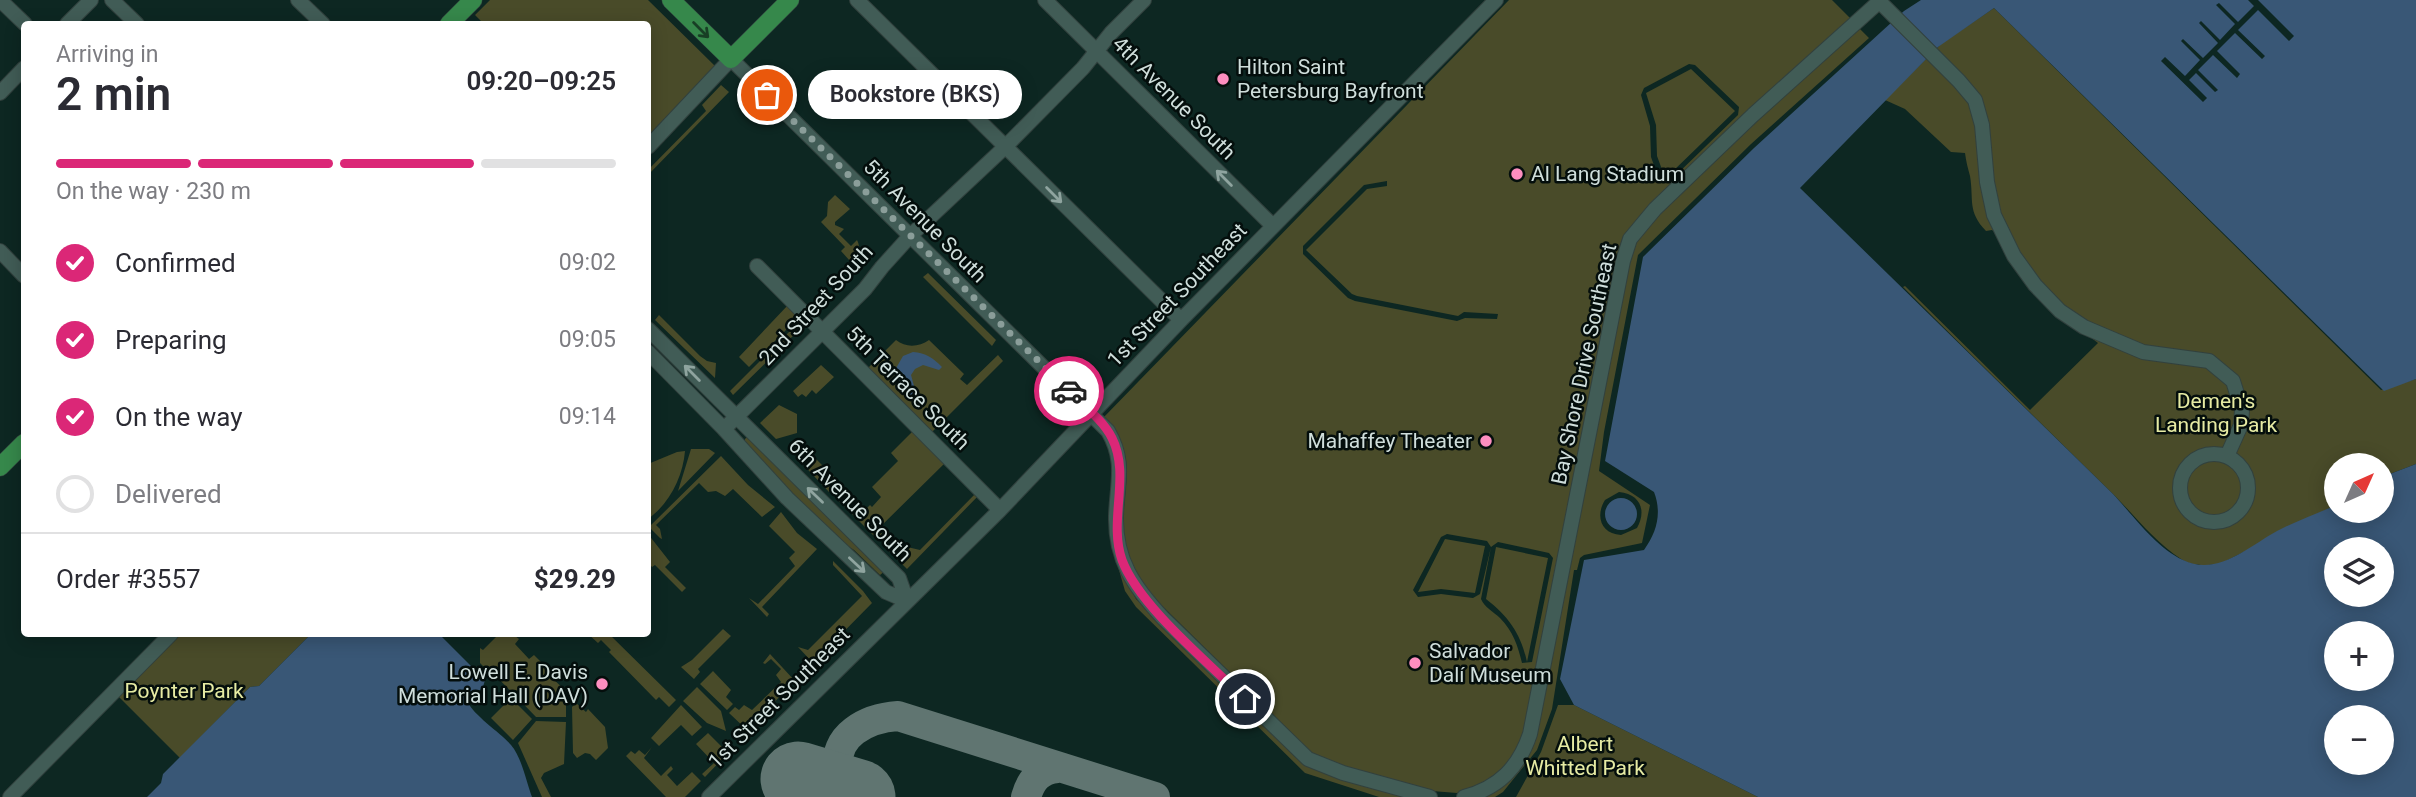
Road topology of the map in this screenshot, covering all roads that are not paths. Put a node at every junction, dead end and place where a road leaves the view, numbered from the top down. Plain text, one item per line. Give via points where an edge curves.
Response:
1 (0, 0) edge
2 (91, 0) edge
3 (112, 0) edge
4 (298, 0) edge
5 (473, 0) edge
6 (671, 0) edge
7 (790, 0) edge
8 (857, 0) edge
9 (1045, 0) edge
10 (1144, 0) edge
11 (1496, 0) edge
12 (1879, 0) edge
13 (22, 21) edge
14 (70, 21) edge
15 (133, 21) edge
16 (320, 21) edge
17 (452, 21) edge
18 (1097, 51) junction
19 (731, 59) junction
20 (21, 71) edge
21 (0, 93) edge
22 (651, 144) edge
23 (1005, 147) junction
24 (1273, 226) junction
25 (910, 236) junction
26 (0, 251) edge
27 (757, 265) dead end
28 (21, 272) edge
29 (1181, 320) junction
30 (651, 331) edge
31 (823, 332) junction
32 (651, 355) edge
33 (1091, 413) junction
34 (736, 417) junction
35 (724, 429) junction
36 (21, 446) edge
37 (2227, 456) junction
38 (0, 467) edge
39 (1000, 510) junction
40 (907, 601) junction
41 (168, 637) edge
42 (10, 797) edge
43 (709, 797) edge
44 (1430, 797) edge
45 (1464, 797) edge

1 - 13 street
2 - 14 street
3 - 15 street
4 - 16 street
5 - 17 main road
6 -> 19 main road
7 - 19 main road
8 - 23 street
9 - 18 street, 4th Avenue South
10 - 18 street, 2nd Street South
11 - 24 street, 1st Street Southeast
12 - 37 street via 1970,92 1979,108 1994,215 2024,270 2060,311 2084,327 2143,352 2209,361 2233,381 2242,410 2241,425
12 - 45 street, Bay Shore Drive Southeast via 1753,115 1630,239 1525,749 1496,785
18 - 23 street, 2nd Street South
24 -> 18 street, 4th Avenue South
19 - 22 street
19 - 25 street, 5th Avenue South
20 - 21 street
23 - 25 street, 2nd Street South
23 -> 29 street
24 - 29 street, 1st Street Southeast
25 - 31 street, 2nd Street South
25 - 33 street, 5th Avenue South
26 - 28 street
27 - 31 street, 5th Terrace South
29 - 33 street, 1st Street Southeast
34 -> 30 street, 6th Avenue South
31 - 34 street, 2nd Street South
31 - 39 street, 5th Terrace South
32 - 35 street, 6th Avenue South
33 - 39 street, 1st Street Southeast
33 - 44 street, 5th Avenue South via 1108,431 1120,461 1118,544 1141,594 1308,759
34 - 35 street, 2nd Street South
40 -> 34 street, 6th Avenue South via 900,578
35 -> 40 street, 6th Avenue South via 855,563 886,592
36 - 38 main road
37 - 37 street via 2211,453 2196,458 2181,476 2182,499 2190,513 2204,520 2220,521 2235,515 2247,495 2244,472
39 - 40 street, 1st Street Southeast
40 - 43 street, 1st Street Southeast
41 - 42 street

